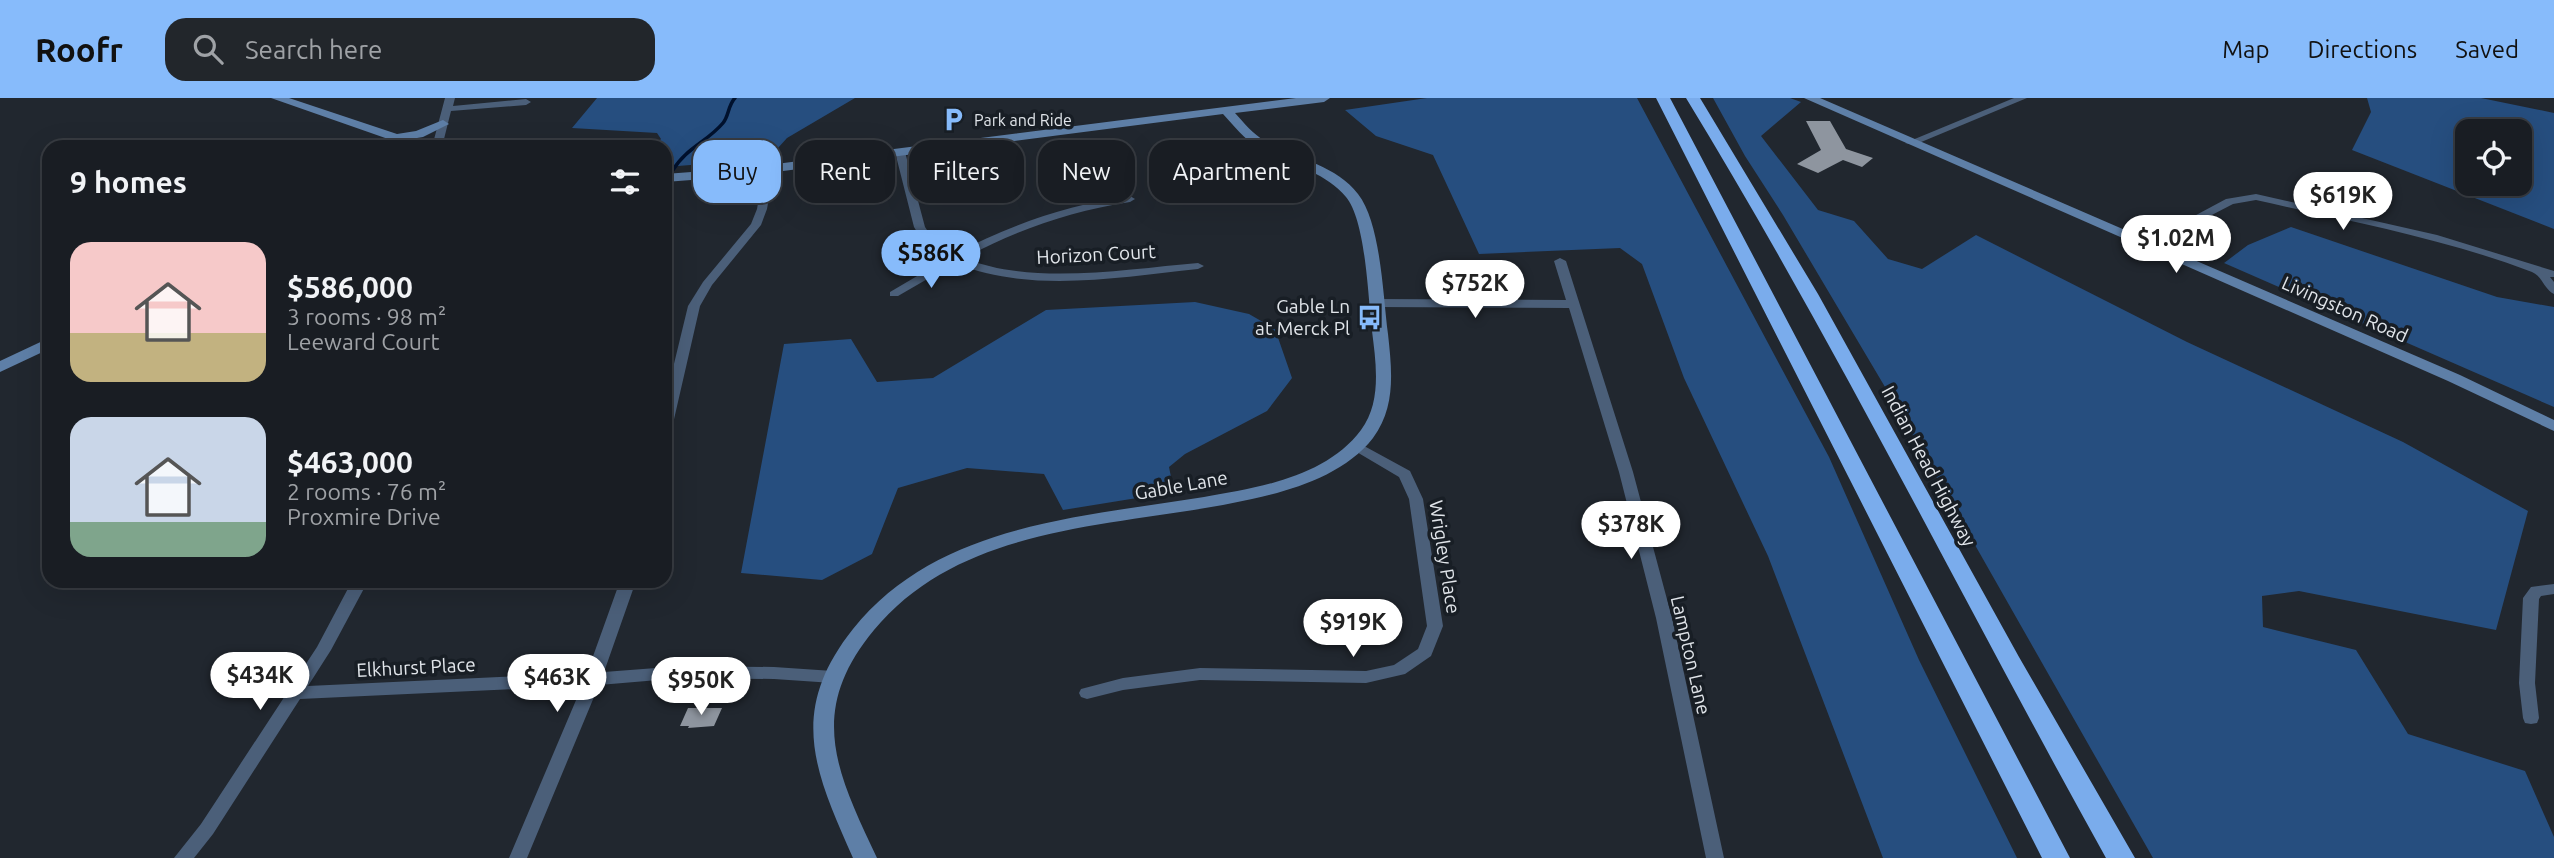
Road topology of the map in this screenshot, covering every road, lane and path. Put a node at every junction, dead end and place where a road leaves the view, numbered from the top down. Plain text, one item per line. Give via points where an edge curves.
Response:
1 (278, 98) edge
2 (450, 98) edge
3 (1324, 98) edge
4 (1663, 98) edge
5 (1693, 98) edge
6 (1810, 98) edge
7 (2022, 98) edge
8 (526, 102) dead end
9 (447, 109) junction
10 (1226, 111) junction
11 (443, 124) junction
12 (397, 137) junction
13 (405, 140) edge
14 (439, 140) edge
15 (1910, 143) junction
16 (900, 152) junction
17 (781, 167) edge
18 (693, 176) edge
19 (672, 177) edge
20 (763, 203) edge
21 (1097, 203) edge
22 (2148, 244) junction
23 (952, 258) junction
24 (1560, 261) dead end
25 (1198, 266) dead end
26 (2540, 271) junction
27 (2554, 274) edge
28 (2554, 290) edge
29 (894, 294) dead end
30 (1376, 303) junction
31 (1574, 304) junction
32 (42, 346) edge
33 (0, 367) edge
34 (672, 399) edge
35 (2554, 426) edge
36 (1355, 445) junction
37 (356, 588) edge
38 (626, 588) edge
39 (2554, 589) edge
40 (833, 677) junction
41 (593, 680) junction
42 (295, 693) junction
43 (1087, 693) dead end
44 (2531, 718) dead end
45 (183, 858) edge
46 (518, 858) edge
47 (865, 858) edge
48 (1715, 858) edge
49 (2056, 858) edge
50 (2121, 858) edge

1 - 12 main road
2 - 9 street
3 - 10 main road
4 - 49 highway
5 - 50 highway, Indian Head Highway via 1807,289
6 - 15 main road, Livingston Road
7 - 15 street
8 - 9 street
9 - 11 street
10 - 16 main road
10 - 30 main road, Gable Lane via 1259,143 1324,174 1352,195 1363,220
11 - 12 main road
11 - 14 street
12 - 13 main road
15 - 22 main road, Livingston Road
16 - 17 main road
16 - 23 street, Horizon Court via 924,234
18 - 19 main road
20 - 34 street via 756,225 694,306
21 - 23 street via 1014,228
22 - 26 street via 2230,201 2256,197 2433,237
22 - 35 main road, Livingston Road
23 - 25 street, Horizon Court via 999,272 1045,276
23 - 29 street
24 - 31 street, Lampton Lane
26 - 27 street
26 - 28 street
30 - 31 street
30 - 36 main road, Gable Lane via 1384,391 1378,415
31 - 48 street, Lampton Lane via 1626,472 1660,605
32 - 33 main road
36 - 40 main road, Gable Lane via 1334,463 1277,488 1041,531 975,549 901,590 853,642
36 - 43 street, Wrigley Place via 1405,474 1416,499 1435,626 1425,652 1399,670 1366,677 1200,674
37 - 42 street
38 - 41 street
39 - 44 street via 2536,591 2531,598 2527,683
40 - 41 street, Elkhurst Place via 682,672
40 - 47 main road, Gable Lane via 824,720 824,751
41 - 42 street, Elkhurst Place
41 - 46 street
42 - 45 street

